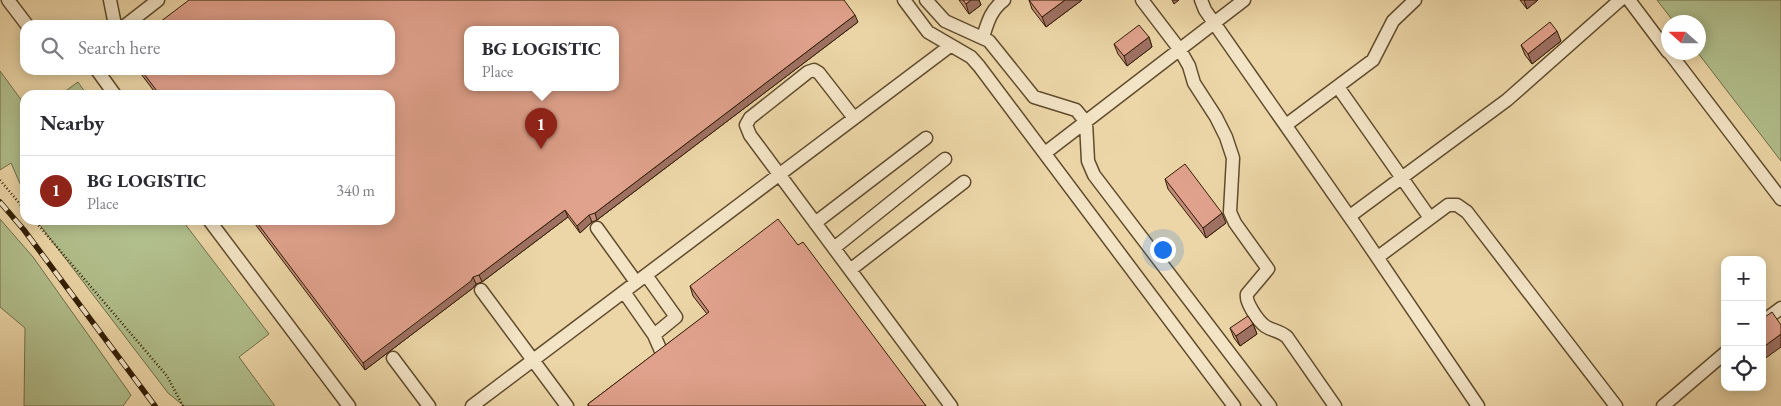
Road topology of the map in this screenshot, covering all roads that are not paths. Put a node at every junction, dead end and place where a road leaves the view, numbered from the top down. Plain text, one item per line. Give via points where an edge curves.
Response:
1 (8, 0) edge
2 (110, 0) edge
3 (158, 0) edge
4 (904, 0) edge
5 (926, 0) edge
6 (1004, 0) edge
7 (1142, 0) edge
8 (1200, 0) edge
9 (1244, 0) edge
10 (1415, 0) edge
11 (1620, 0) edge
12 (1629, 0) edge
13 (23, 20) edge
14 (114, 20) edge
15 (132, 20) edge
16 (1214, 23) junction
17 (983, 37) junction
18 (1661, 42) edge
19 (950, 46) junction
20 (1180, 50) junction
21 (1675, 60) edge
22 (100, 75) edge
23 (1338, 87) junction
24 (111, 90) edge
25 (854, 118) junction
26 (1086, 122) junction
27 (1286, 125) junction
28 (926, 138) dead end
29 (1045, 153) junction
30 (945, 159) dead end
31 (779, 174) junction
32 (1403, 178) junction
33 (964, 182) dead end
34 (1781, 199) edge
35 (1350, 216) junction
36 (1430, 218) junction
37 (815, 223) junction
38 (213, 225) edge
39 (597, 228) dead end
40 (834, 248) junction
41 (1378, 257) junction
42 (850, 270) junction
43 (641, 278) junction
44 (481, 290) dead end
45 (624, 292) junction
46 (1781, 308) edge
47 (1766, 319) edge
48 (654, 335) junction
49 (661, 351) edge
50 (1721, 356) edge
51 (393, 358) dead end
52 (532, 360) junction
53 (349, 406) edge
54 (429, 406) edge
55 (472, 406) edge
56 (567, 406) edge
57 (951, 406) edge
58 (1234, 406) edge
59 (1270, 406) edge
60 (1335, 406) edge
61 (1478, 406) edge
62 (1616, 406) edge
63 (1664, 406) edge

1 - 13 street
2 - 14 street
3 - 15 street
4 - 19 street via 928,32
5 - 17 street via 945,21
6 - 17 street via 989,16
7 - 20 street
8 - 16 street
9 - 16 street
10 - 23 street via 1393,21 1373,60
11 - 32 street via 1507,100
12 - 18 street
16 - 20 street
16 - 27 street
17 - 26 street via 1034,97 1073,108
19 - 25 street
19 - 29 street via 971,57 979,66
20 - 26 street
20 - 60 street via 1194,83 1219,124 1232,158 1230,212 1268,269 1249,290 1246,299 1265,327 1278,330 1287,337
21 - 34 street
22 - 24 street
23 - 27 street
23 - 32 street
25 - 31 street
25 - 31 street via 819,73 814,70 808,72 747,121 750,135
26 - 29 street
26 - 59 street via 1088,161 1094,175
27 - 35 street
28 - 37 street
29 - 58 street
30 - 40 street
31 - 37 street
31 - 43 street
32 - 35 street
32 - 36 street
33 - 42 street
35 - 41 street
36 - 41 street
36 - 62 street via 1448,205 1458,205 1467,212
37 - 40 street
38 - 53 street
39 - 43 street
40 - 42 street
41 - 61 street
42 - 57 street
43 - 45 street
43 - 48 street via 676,316
44 - 52 street
45 - 48 street
45 - 52 street
46 - 47 street
48 - 49 street
50 - 63 street
51 - 54 street
52 - 55 street
52 - 56 street

